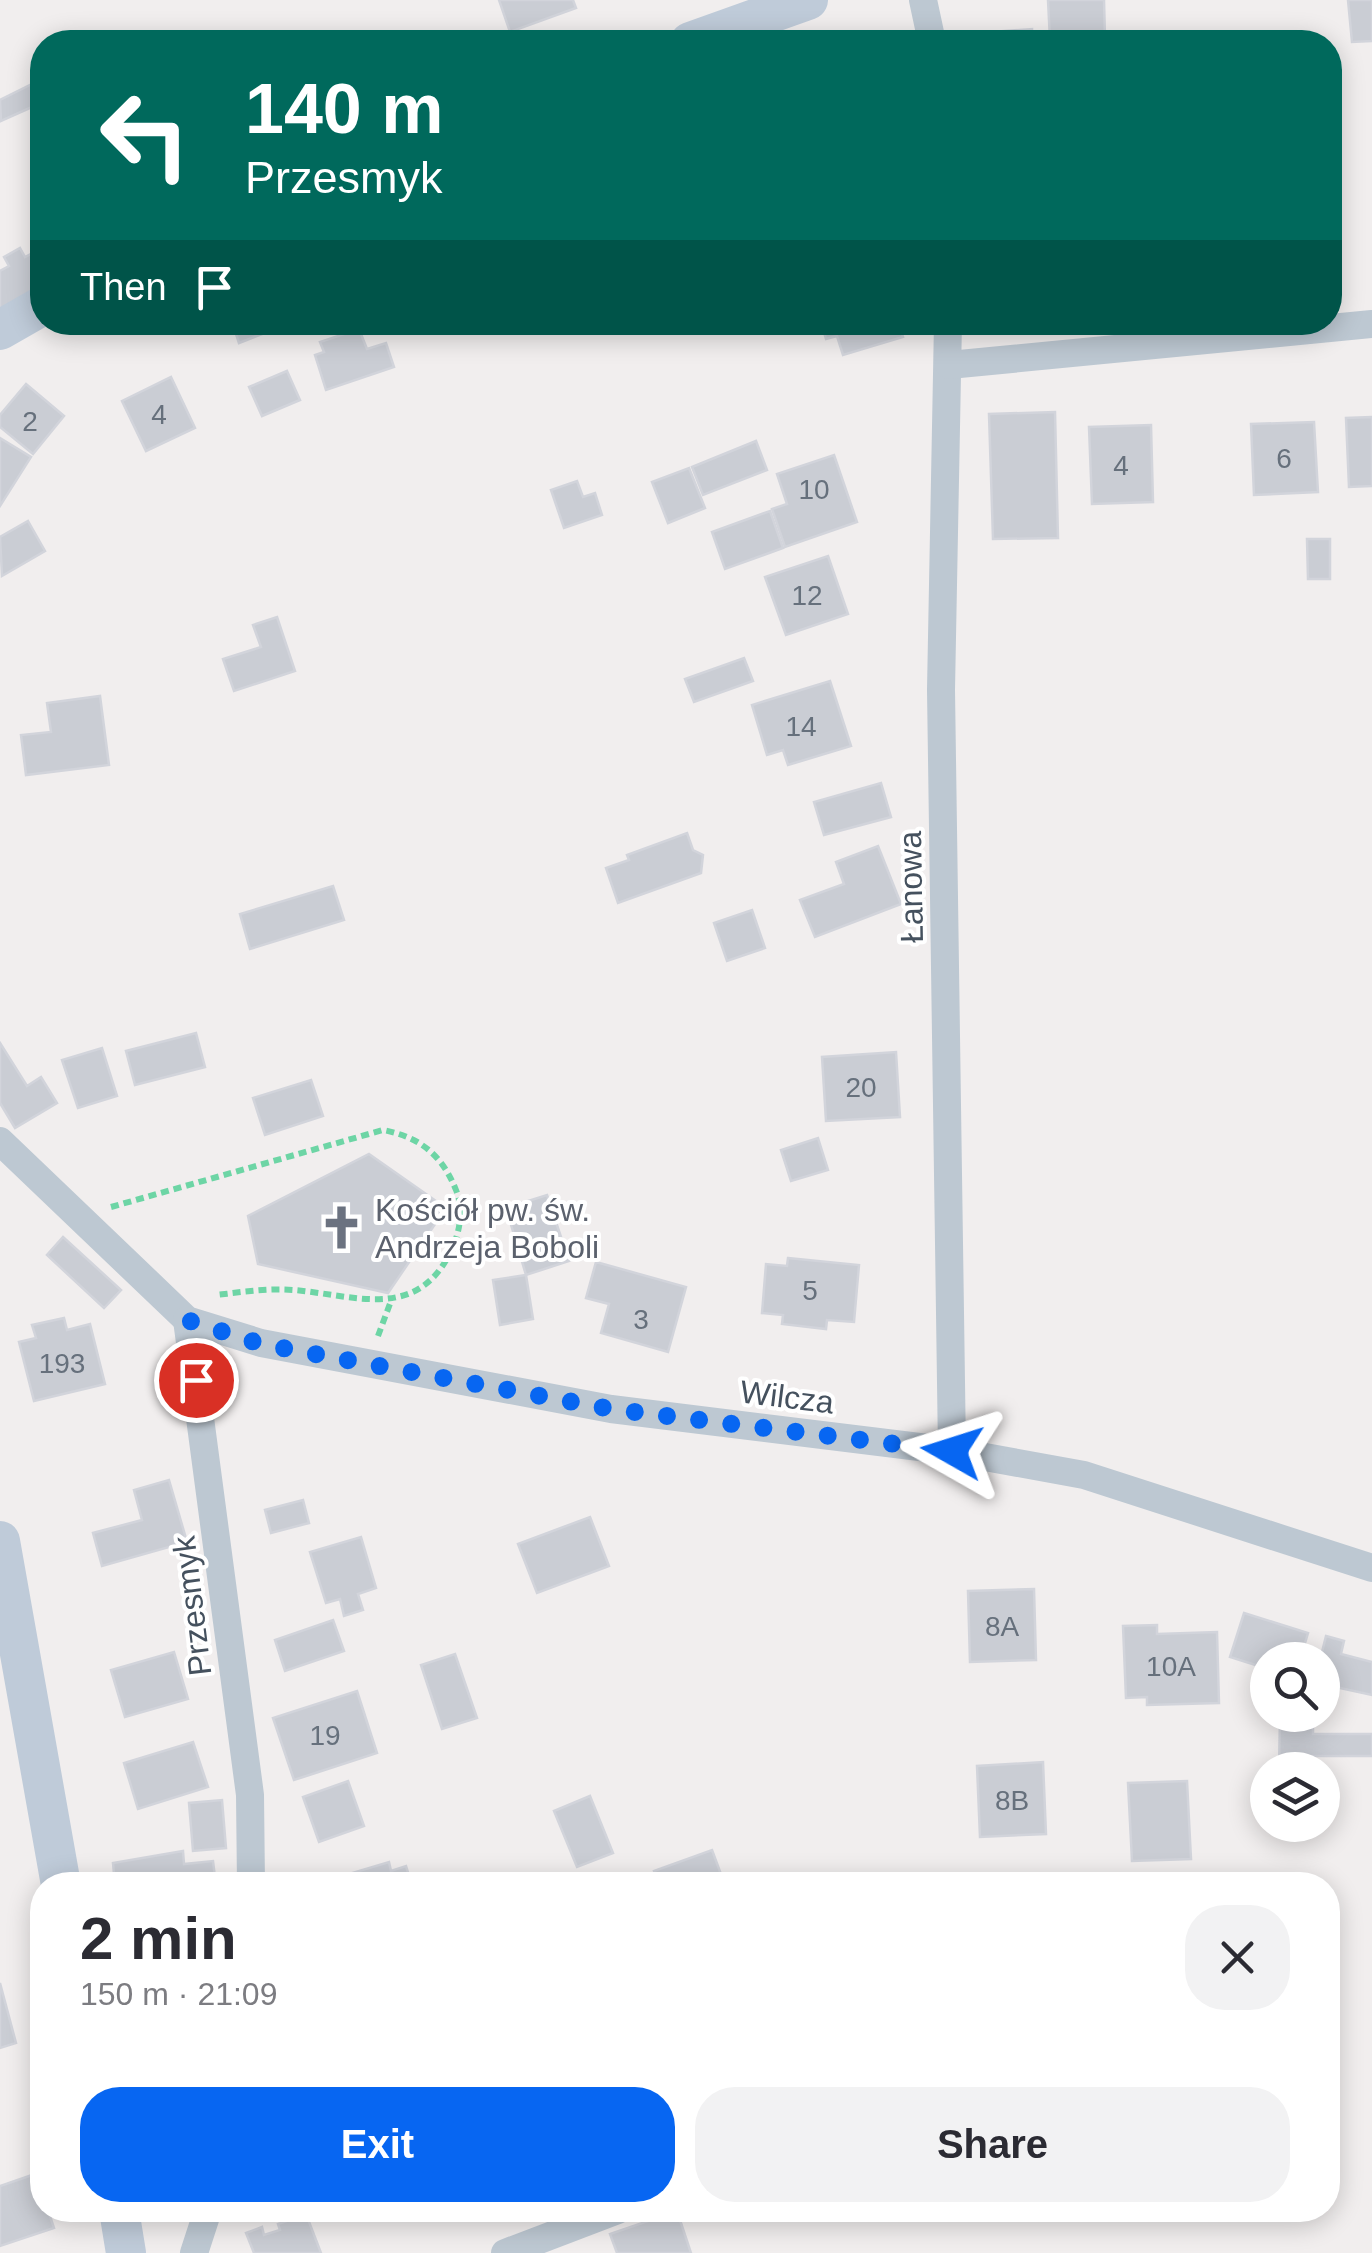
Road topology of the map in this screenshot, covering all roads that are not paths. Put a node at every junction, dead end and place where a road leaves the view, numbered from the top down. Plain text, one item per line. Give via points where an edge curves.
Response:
1 (808, 0) edge
2 (923, 0) edge
3 (724, 30) edge
4 (929, 30) edge
5 (30, 313) edge
6 (1372, 324) edge
7 (1342, 327) edge
8 (0, 330) edge
9 (948, 335) edge
10 (1256, 335) edge
11 (949, 364) junction
12 (0, 1140) edge
13 (187, 1320) junction
14 (952, 1451) junction
15 (0, 1542) edge
16 (1372, 1568) edge
17 (59, 1872) edge
18 (251, 1872) edge
19 (120, 2222) edge
20 (204, 2222) edge
21 (586, 2222) edge
22 (126, 2253) edge
23 (194, 2253) edge
24 (505, 2253) edge

1 - 3 street
2 - 4 street
5 - 8 street
6 - 7 street
9 - 11 street, Łanowa
10 - 11 street
11 - 14 street, Łanowa via 941,690
12 - 13 street
13 - 14 street, Wilcza via 261,1344 611,1409
13 - 18 street, Przesmyk via 250,1795
14 - 16 street, Wilcza via 1084,1475
15 - 17 street
19 - 22 street
20 - 23 street
21 - 24 street

